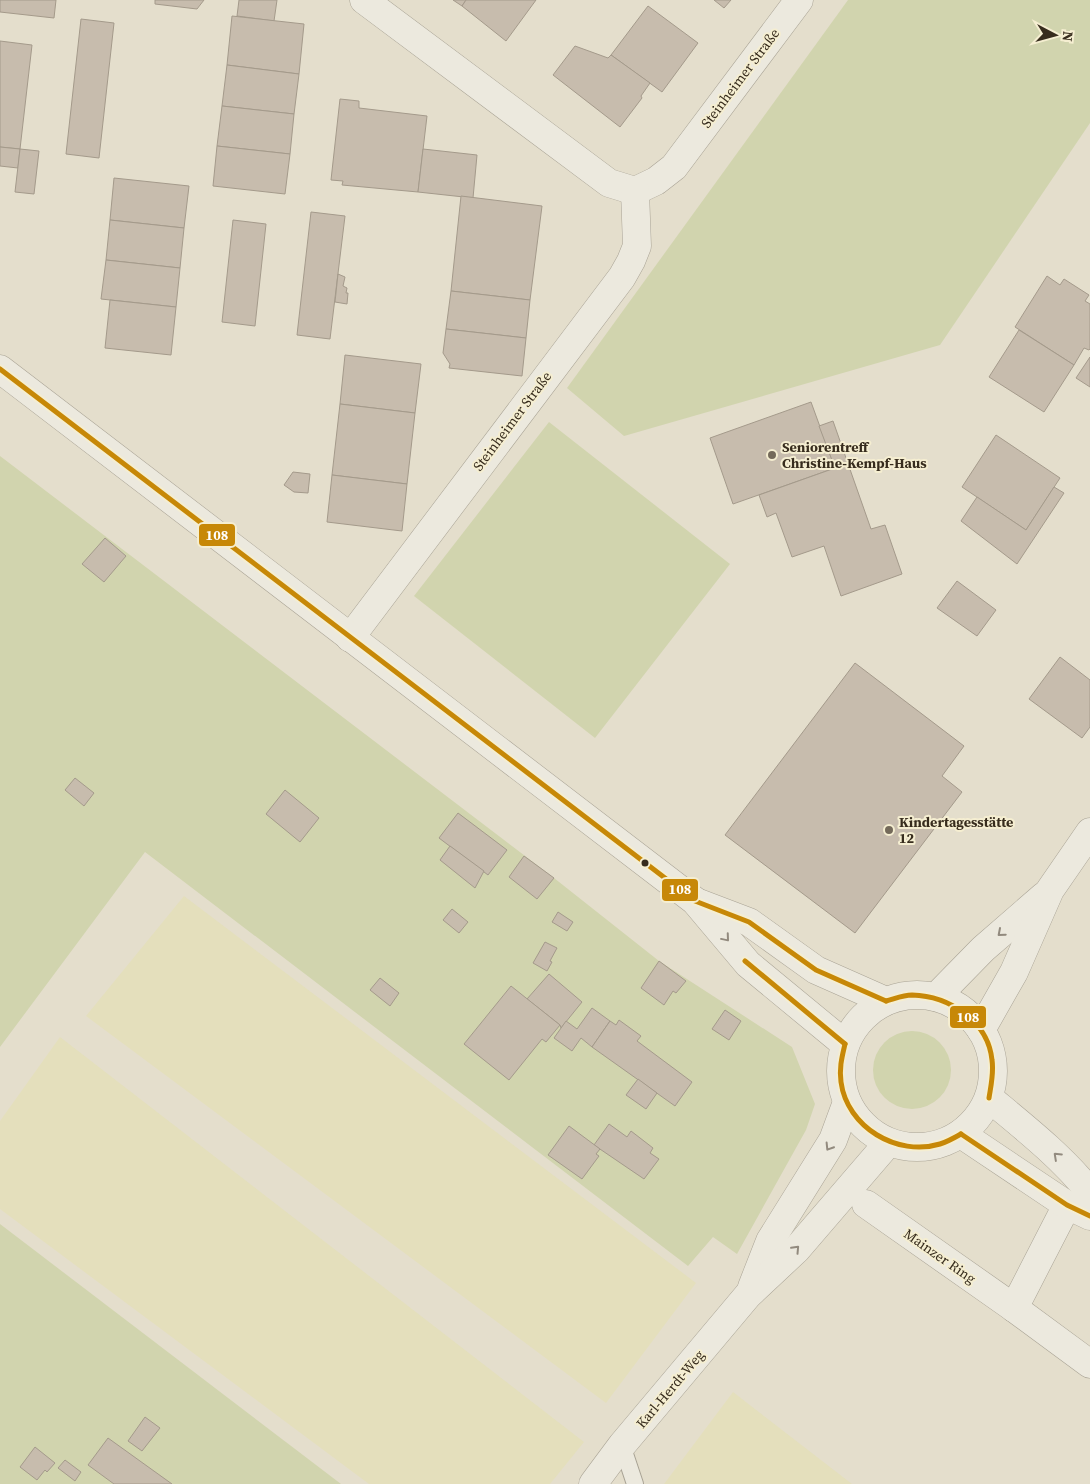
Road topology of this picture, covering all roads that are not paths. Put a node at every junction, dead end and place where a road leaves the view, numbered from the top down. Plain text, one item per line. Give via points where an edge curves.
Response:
1 (364, 0) edge
2 (799, 0) edge
3 (635, 191) junction
4 (0, 369) edge
5 (350, 638) junction
6 (1086, 846) edge
7 (1050, 890) junction
8 (695, 901) junction
9 (936, 997) junction
10 (886, 1001) junction
11 (981, 1030) junction
12 (845, 1044) junction
13 (989, 1098) junction
14 (847, 1102) junction
15 (961, 1134) junction
16 (888, 1143) junction
17 (1090, 1192) edge
18 (866, 1204) dead end
19 (1078, 1211) edge
20 (748, 1295) junction
21 (1014, 1308) junction
22 (1090, 1364) edge
23 (622, 1445) junction
24 (593, 1484) edge
25 (635, 1484) edge

1 - 3 street via 609,183
2 - 3 street, Steinheimer Straße via 674,167 656,182
3 - 5 street, Steinheimer Straße via 637,246 622,276
4 - 5 street
5 - 8 street
6 - 7 street
7 -> 9 street via 983,949
7 - 11 street via 1014,972
8 - 10 street via 749,922 816,970
8 -> 12 street via 748,964
9 - 10 street via 910,995
9 - 11 street via 969,1015
10 - 12 street via 869,1011
11 - 13 street via 992,1059
12 - 14 street via 840,1063 841,1083
13 - 15 street via 978,1118
17 -> 13 street via 1078,1176
14 - 16 street via 857,1119
14 -> 20 street, Karl-Herdt-Weg via 833,1140 770,1241
15 - 16 street via 938,1145 912,1148
15 - 19 street
20 -> 16 street, Karl-Herdt-Weg via 796,1250
18 - 21 street, Mainzer Ring
19 - 21 street
20 - 23 street, Karl-Herdt-Weg
21 - 22 street, Mainzer Ring
23 - 24 street, Karl-Herdt-Weg
23 - 25 lane

